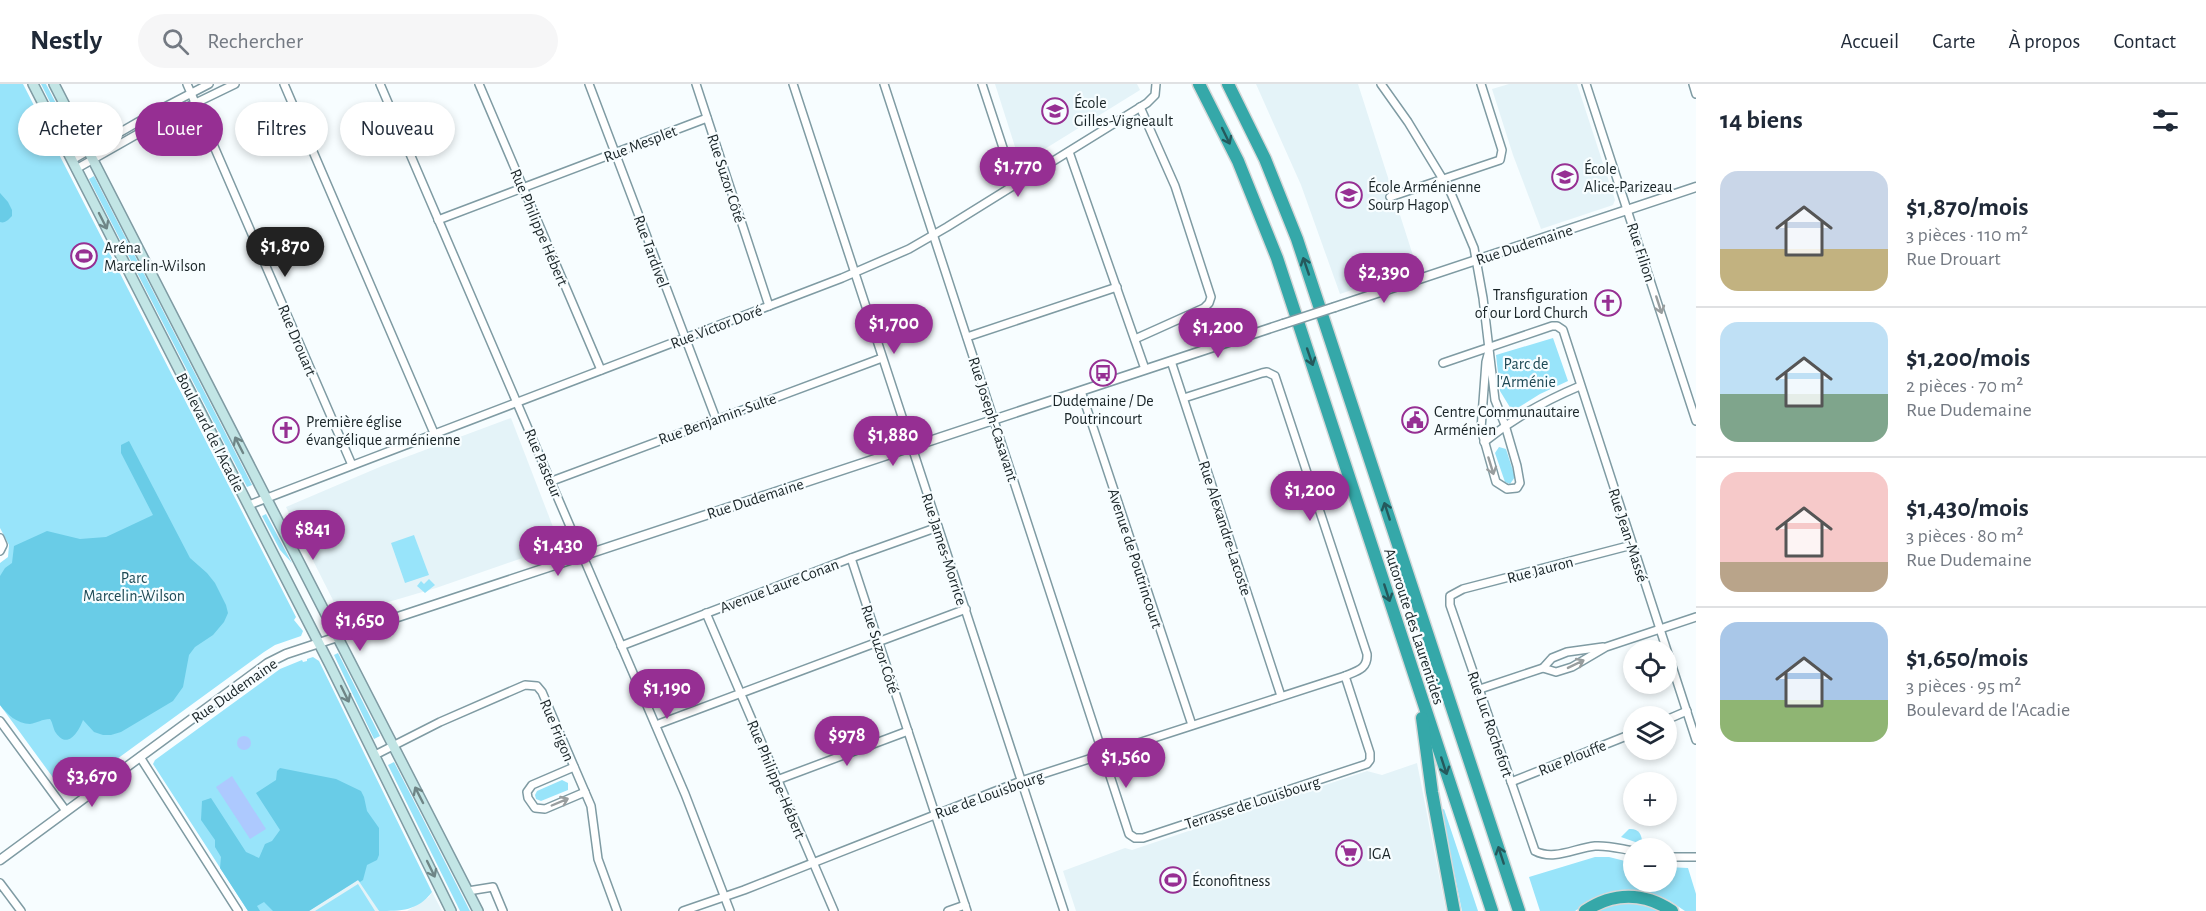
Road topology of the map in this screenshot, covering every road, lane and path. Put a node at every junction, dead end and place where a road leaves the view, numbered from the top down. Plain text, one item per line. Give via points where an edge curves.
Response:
1 (33, 84) edge
2 (54, 84) edge
3 (187, 84) edge
4 (209, 84) edge
5 (235, 84) edge
6 (284, 84) edge
7 (380, 84) edge
8 (479, 84) edge
9 (590, 84) edge
10 (696, 84) edge
11 (793, 84) edge
12 (884, 84) edge
13 (982, 84) edge
14 (1156, 84) edge
15 (1199, 84) edge
16 (1228, 84) edge
17 (1481, 84) edge
18 (1586, 84) edge
19 (1693, 84) edge
20 (1384, 86) edge
21 (191, 93) junction
22 (1696, 93) edge
23 (63, 102) edge
24 (195, 102) joint
25 (1140, 107) junction
26 (707, 118) junction
27 (123, 136) edge
28 (615, 152) junction
29 (1069, 152) junction
30 (91, 156) joint
31 (218, 156) edge
32 (74, 165) junction
33 (1443, 180) junction
34 (1017, 184) junction
35 (523, 187) junction
36 (1696, 187) edge
37 (1390, 197) dead end
38 (1628, 209) junction
39 (438, 220) junction
40 (933, 235) junction
41 (1476, 260) junction
42 (854, 272) junction
43 (1117, 287) junction
44 (769, 306) junction
45 (684, 337) junction
46 (967, 337) junction
47 (1135, 339) junction
48 (1490, 347) junction
49 (882, 358) junction
50 (1171, 361) junction
51 (1443, 363) dead end
52 (1145, 369) junction
53 (601, 370) junction
54 (1580, 386) junction
55 (1081, 391) junction
56 (1184, 398) junction
57 (517, 401) junction
58 (716, 418) junction
59 (995, 419) junction
60 (1696, 420) edge
61 (1505, 425) junction
62 (434, 433) junction
63 (1484, 442) junction
64 (912, 447) junction
65 (352, 465) junction
66 (552, 481) junction
67 (266, 497) junction
68 (249, 505) junction
69 (938, 527) junction
70 (0, 538) edge
71 (1632, 545) junction
72 (0, 551) edge
73 (582, 555) junction
74 (851, 558) junction
75 (1450, 596) joint
76 (966, 609) junction
77 (706, 613) junction
78 (1696, 616) edge
79 (1660, 629) junction
80 (337, 636) junction
81 (879, 640) junction
82 (319, 642) junction
83 (621, 646) junction
84 (1606, 647) junction
85 (1543, 668) junction
86 (1345, 675) junction
87 (1480, 688) junction
88 (1419, 690) junction
89 (740, 693) junction
90 (1281, 696) junction
91 (1687, 711) junction
92 (1677, 715) edge
93 (0, 721) edge
94 (656, 725) junction
95 (1192, 725) junction
96 (908, 731) junction
97 (1623, 737) edge
98 (1696, 740) edge
99 (393, 745) junction
100 (1103, 754) junction
101 (375, 755) junction
102 (140, 757) junction
103 (574, 767) junction
104 (777, 780) junction
105 (1022, 781) junction
106 (1510, 782) junction
107 (585, 792) junction
108 (66, 811) junction
109 (935, 814) junction
110 (1623, 850) edge
111 (1677, 857) edge
112 (1696, 857) edge
113 (0, 860) edge
114 (813, 861) junction
115 (0, 883) edge
116 (468, 891) junction
117 (724, 896) junction
118 (966, 908) edge
119 (21, 911) edge
120 (238, 911) edge
121 (451, 911) edge
122 (478, 911) edge
123 (503, 911) edge
124 (617, 911) edge
125 (683, 911) edge
126 (730, 911) edge
127 (834, 911) edge
128 (948, 911) edge
129 (1064, 911) edge
130 (1454, 911) edge
131 (1492, 911) edge
132 (1519, 911) edge
133 (1585, 911) edge
134 (1672, 911) edge

1 - 32 main road, Boulevard de l'Acadie
2 - 23 main road, Boulevard de l'Acadie
3 - 21 street, Rue Drouart
4 - 21 street
5 - 24 street
6 - 62 street
7 - 39 street, Rue Pasteur
8 - 35 street, Rue Philippe Hébert
9 - 28 street, Rue Tardivel
10 - 26 street, Rue Suzor Côté
11 - 42 street, Rue James-Morrice
12 - 40 street, Rue Joseph-Casavant
13 - 34 street
14 - 25 street, Rue Victor Doré via 1156,93
15 -> 88 highway, Autoroute des Laurentides via 1238,161 1274,252
132 -> 16 highway, Autoroute des Laurentides via 1300,246 1269,167
17 - 33 street via 1502,157
18 - 38 street, Rue Filion
19 - 22 street
20 - 33 street
21 - 24 street, Rue Drouart
21 - 27 street
25 - 29 street, Rue Victor Doré
25 - 47 street via 1175,186 1211,297 1203,309
26 - 28 street, Rue Mesplet
26 - 44 street, Rue Suzor Côté
28 - 35 street, Rue Mesplet
28 - 45 street, Rue Tardivel
29 - 34 street, Rue Victor Doré
29 - 43 street
30 - 32 street
67 -> 30 main road, Boulevard de l'Acadie
31 - 65 street, Rue Drouart
32 -> 68 main road, Boulevard de l'Acadie
33 - 37 street
33 - 41 street via 1465,225
34 - 40 street, Rue Victor Doré
35 - 39 street, Rue Mesplet
35 - 53 street, Rue Philippe Hébert
36 - 38 street, Rue Dudemaine
38 - 41 street, Rue Dudemaine
38 -> 60 street, Rue Filion
39 - 57 street, Rue Pasteur
40 - 42 street, Rue Victor Doré
40 - 46 street, Rue Joseph-Casavant
41 - 48 street
41 - 50 street, Rue Dudemaine, bridge
42 - 44 street, Rue Victor Doré
42 - 49 street, Rue James-Morrice
43 - 46 street
43 - 47 street
44 - 45 street, Rue Victor Doré
45 - 53 street, Rue Victor Doré
45 - 58 street, Rue Tardivel
46 - 59 street, Rue Joseph-Casavant
47 - 52 street
48 - 51 street
48 - 54 street, Rue Jean-Massé via 1557,326 1563,330
48 - 61 street via 1495,400
48 - 63 street via 1481,429
49 - 58 street, Rue Benjamin-Sulte
49 - 64 street, Rue James-Morrice
50 - 52 street, Rue Dudemaine
50 - 56 street, Rue Alexandre-Lacoste
52 - 55 street, Rue Dudemaine
53 - 57 street, Rue Victor Doré
54 - 61 street via 1554,396
54 - 71 street, Rue Jean-Massé
55 - 59 street, Rue Dudemaine
55 - 95 street, Avenue de Poutrincourt
56 - 86 street, Rue de Louisbourg via 1265,372 1275,376 1365,648 1366,664
56 - 90 street, Rue Alexandre-Lacoste
57 - 62 street, Rue Victor Doré
57 - 66 street, Rue Pasteur
58 - 66 street, Rue Benjamin-Sulte
59 - 64 street, Rue Dudemaine
59 - 100 street, Rue Joseph-Casavant
61 - 63 street
63 -> 61 street via 1498,485 1517,488 1519,477
62 - 65 street, Rue Victor Doré
64 - 69 street, Rue James-Morrice
64 - 73 street, Rue Dudemaine
65 - 67 street, Rue Victor Doré
66 - 73 street, Rue Pasteur
67 - 68 street, Rue Victor Doré
67 - 80 main road, Boulevard de l'Acadie
68 - 82 main road, Boulevard de l'Acadie
69 - 74 street, Avenue Laure Conan
69 - 76 street, Rue James-Morrice
70 - 72 street
71 - 75 street, Rue Jauron
71 - 79 street, Rue Jean-Massé
73 - 80 street, Rue Dudemaine
73 - 83 street, Rue Pasteur
74 - 77 street, Avenue Laure Conan
74 - 81 street, Rue Suzor Côté
75 - 87 street, Rue Luc Rochefort
76 - 81 street
76 - 105 street, Rue James-Morrice
77 - 83 street, Avenue Laure Conan
77 - 89 street, Rue Philippe-Hébert
78 - 79 street
79 - 84 street
79 - 91 street, Rue Jean-Massé
80 - 82 street, Rue Dudemaine
80 - 99 main road, Boulevard de l'Acadie
81 - 89 street
81 - 96 street, Rue Suzor Côté
82 -> 101 main road, Boulevard de l'Acadie
82 - 102 street, Rue Dudemaine via 270,662
83 - 94 street, Rue Pasteur
84 - 85 street via 1567,652 1552,658
85 -> 84 street via 1556,672 1572,667
85 - 87 street
86 - 90 street, Rue de Louisbourg
86 - 100 street, Terrasse de Louisbourg via 1370,753 1367,764 1143,838 1128,832
87 - 106 street, Rue Luc Rochefort
88 - 130 highway via 1432,792
88 -> 131 highway, Autoroute des Laurentides
89 - 94 street
89 - 104 street, Rue Philippe-Hébert
90 - 95 street, Rue de Louisbourg
91 - 92 street
91 - 98 street, Rue Jean-Massé
93 - 108 street
94 - 117 street, Rue Pasteur
95 - 100 street, Rue de Louisbourg
96 - 104 street
96 - 109 street, Rue Suzor Côté
97 - 106 street, Rue Plouffe
99 - 101 street, Rue Frigon
99 - 103 street, Rue Frigon via 532,684 541,690
116 -> 99 main road, Boulevard de l'Acadie
100 - 105 street, Rue de Louisbourg
101 -> 121 main road, Boulevard de l'Acadie
102 - 108 street, Rue Dudemaine
102 - 120 street
103 - 107 street, Rue Frigon
103 -> 107 street via 532,785 528,798 535,808 543,809
104 - 114 street, Rue Philippe-Hébert
105 - 109 street, Rue de Louisbourg
105 - 129 street, Rue James-Morrice
106 - 110 street, Rue Luc Rochefort via 1535,851 1544,856 1596,846
107 - 124 street, Rue Frigon via 593,816 599,864
108 - 113 street, Rue Dudemaine
109 - 114 street, Rue de Louisbourg
109 - 118 street, Rue Suzor Côté
111 - 112 street
114 - 117 street, Rue de Louisbourg
114 - 127 street, Rue Philippe-Hébert
115 - 119 street
116 - 122 main road, Boulevard de l'Acadie
116 - 123 street via 493,887
117 - 125 street, Rue de Louisbourg
117 - 126 street, Rue Pasteur
118 - 128 street
133 - 134 highway via 1627,896 1649,900

